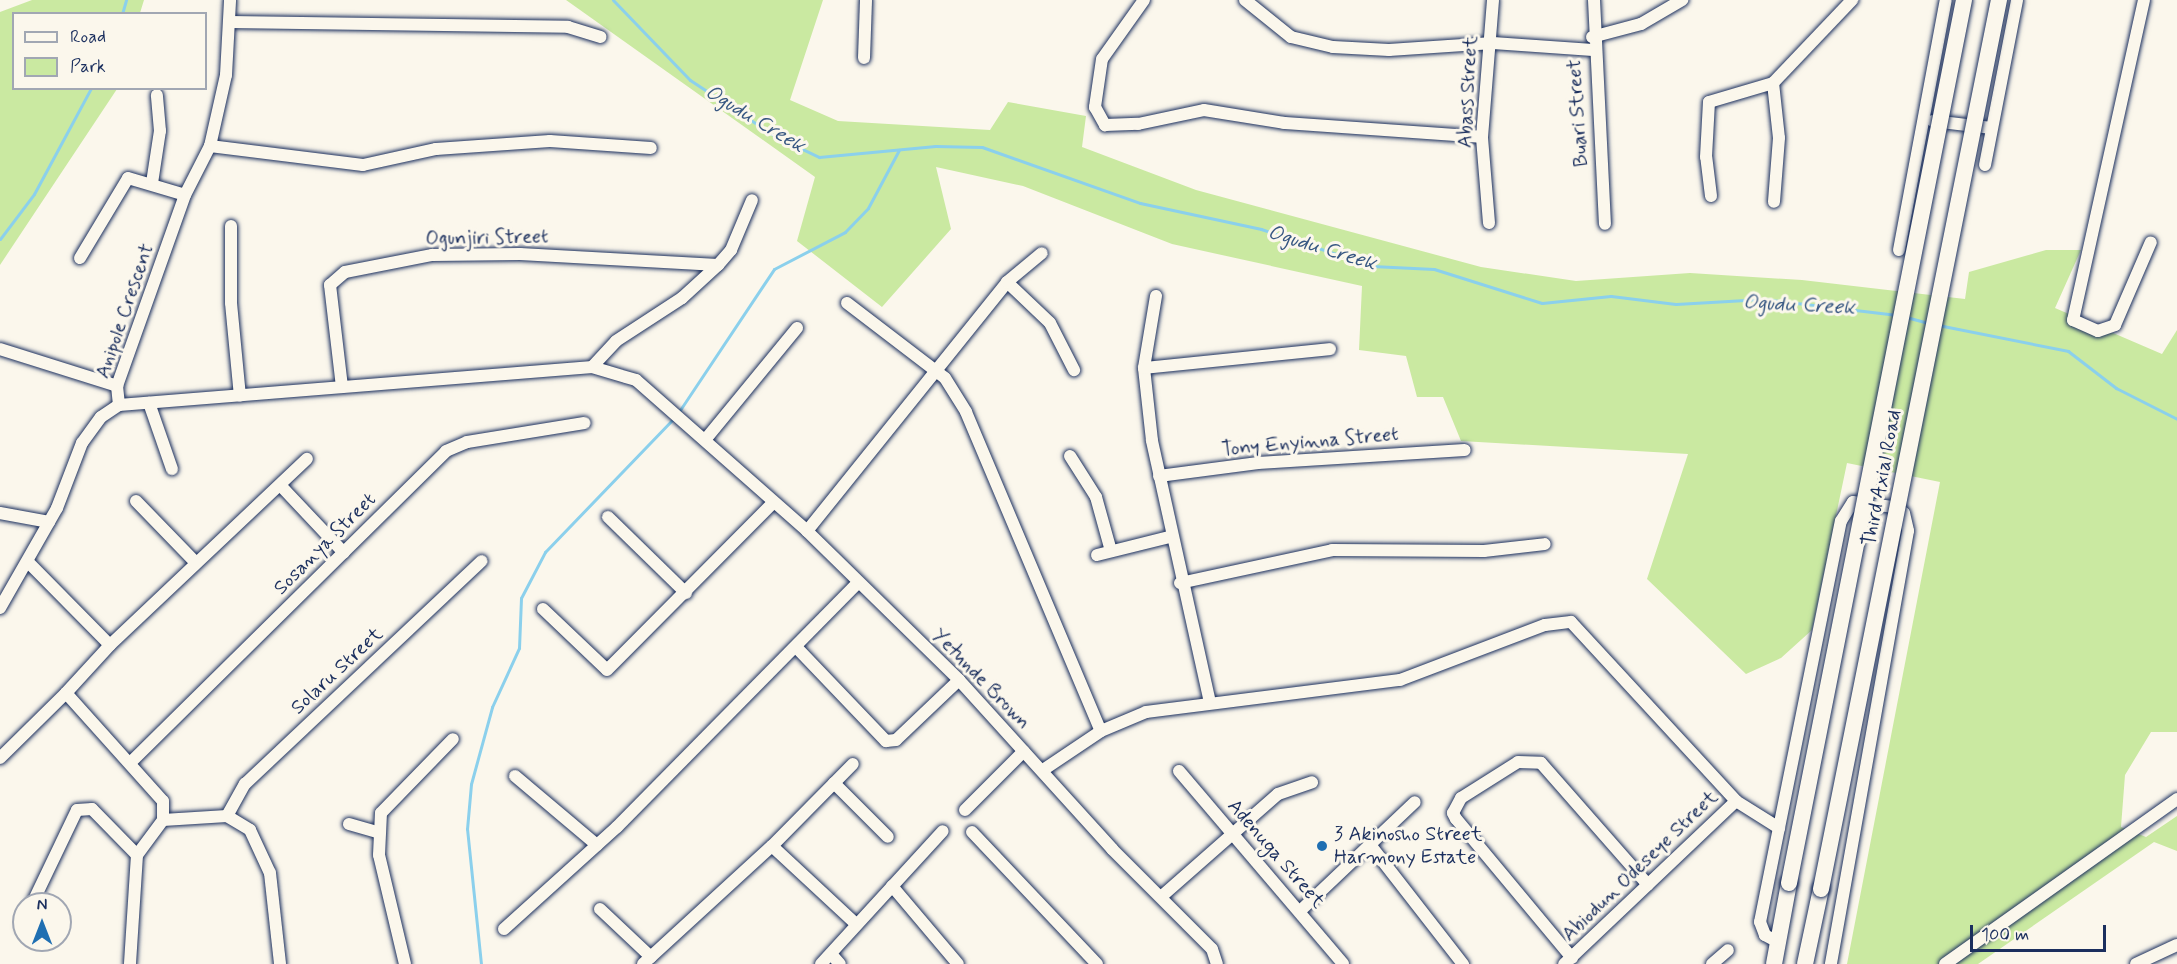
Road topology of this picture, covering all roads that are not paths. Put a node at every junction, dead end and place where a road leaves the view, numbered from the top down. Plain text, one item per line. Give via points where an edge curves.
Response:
1 (230, 0) edge
2 (866, 0) edge
3 (1144, 0) edge
4 (1245, 0) edge
5 (1493, 0) edge
6 (1594, 0) edge
7 (1682, 0) edge
8 (1852, 0) edge
9 (1946, 0) edge
10 (1964, 0) edge
11 (1999, 0) edge
12 (2017, 0) edge
13 (2144, 0) edge
14 (230, 22) junction
15 (601, 37) dead end
16 (1493, 43) junction
17 (1592, 44) junction
18 (864, 58) dead end
19 (1773, 83) junction
20 (157, 95) dead end
21 (1924, 116) junction
22 (1992, 128) junction
23 (1482, 137) junction
24 (210, 146) junction
25 (651, 148) dead end
26 (1984, 165) dead end
27 (152, 183) junction
28 (185, 195) junction
29 (1711, 196) dead end
30 (752, 200) dead end
31 (1774, 202) dead end
32 (1489, 223) dead end
33 (1605, 224) dead end
34 (231, 225) dead end
35 (2151, 242) dead end
36 (1899, 250) dead end
37 (1042, 253) dead end
38 (80, 258) dead end
39 (718, 265) junction
40 (1007, 282) junction
41 (1156, 296) dead end
42 (847, 303) dead end
43 (797, 328) dead end
44 (0, 349) edge
45 (1330, 349) dead end
46 (592, 367) junction
47 (1144, 368) junction
48 (935, 369) junction
49 (1074, 370) dead end
50 (117, 386) junction
51 (342, 387) junction
52 (240, 396) junction
53 (149, 404) junction
54 (119, 405) junction
55 (584, 423) dead end
56 (703, 437) junction
57 (1466, 450) dead end
58 (1070, 456) dead end
59 (307, 459) dead end
60 (172, 469) dead end
61 (1159, 476) junction
62 (280, 484) junction
63 (136, 501) dead end
64 (773, 503) junction
65 (0, 513) edge
66 (608, 517) dead end
67 (49, 522) junction
68 (807, 531) junction
69 (1169, 537) junction
70 (1545, 544) dead end
71 (1111, 551) junction
72 (344, 553) junction
73 (1097, 555) dead end
74 (482, 561) dead end
75 (29, 563) junction
76 (195, 563) junction
77 (1180, 583) junction
78 (857, 584) junction
79 (686, 592) junction
80 (0, 608) edge
81 (543, 609) dead end
82 (110, 645) junction
83 (797, 648) junction
84 (959, 680) junction
85 (66, 693) junction
86 (1210, 702) junction
87 (1101, 732) junction
88 (453, 739) dead end
89 (1024, 751) junction
90 (0, 758) edge
91 (130, 763) junction
92 (853, 764) dead end
93 (1043, 770) junction
94 (1179, 771) dead end
95 (515, 776) dead end
96 (1312, 782) dead end
97 (834, 783) junction
98 (2177, 799) edge
99 (1736, 801) junction
100 (1415, 802) dead end
101 (966, 810) dead end
102 (227, 816) junction
103 (163, 820) junction
104 (349, 824) dead end
105 (1779, 828) junction
106 (943, 831) dead end
107 (377, 832) junction
108 (972, 832) dead end
109 (1232, 832) junction
110 (888, 837) dead end
111 (597, 845) junction
112 (772, 846) junction
113 (1371, 846) junction
114 (137, 855) junction
115 (1648, 885) junction
116 (892, 886) junction
117 (38, 892) edge
118 (1162, 896) junction
119 (600, 909) dead end
120 (1300, 911) junction
121 (855, 923) junction
122 (504, 929) dead end
123 (1778, 942) junction
124 (2177, 945) edge
125 (1728, 950) dead end
126 (831, 954) junction
127 (647, 961) edge
128 (1568, 961) edge
129 (130, 964) edge
130 (280, 964) edge
131 (405, 964) edge
132 (821, 964) edge
133 (840, 964) edge
134 (958, 964) edge
135 (1098, 964) edge
136 (1217, 964) edge
137 (1342, 964) edge
138 (1463, 964) edge
139 (1712, 964) edge
140 (1774, 964) edge
141 (1805, 964) edge
142 (1831, 964) edge
143 (1945, 964) edge
144 (2136, 964) edge

1 - 14 street, Anipole Crescent
2 - 18 street
3 - 23 street via 1102,59 1095,107 1105,125 1138,124 1204,110 1284,123
4 - 16 street via 1273,27 1311,44 1389,50
5 - 16 street, Abass Street
6 - 17 street, Buari Street
7 - 17 street via 1641,24
8 - 19 street
9 - 21 street
10 - 123 highway, Third Axial Road, bridge
11 - 141 highway, Third Axial Road, bridge
12 - 22 street
13 - 35 street via 2073,320 2098,331 2115,325
14 - 15 street via 568,27
14 - 24 street, Anipole Crescent via 226,75
16 - 17 street
16 - 23 street, Abass Street
17 - 33 street, Buari Street
19 - 29 street via 1709,102 1706,157
19 - 31 street via 1779,138
20 - 27 street via 160,131
21 - 22 street via 1962,129
21 - 36 street
22 - 26 street
23 - 32 street, Abass Street
24 - 25 street via 363,165 436,149 550,141
24 - 28 street, Anipole Crescent
27 - 28 street
27 - 38 street via 128,178
28 - 50 street, Anipole Crescent
30 - 39 street via 731,250
34 - 52 street via 231,303
37 - 40 street
39 - 46 street via 682,298 616,341
39 - 51 street, Ogunjiri Street via 520,254 432,255 345,272 330,285
40 - 48 street
40 - 49 street via 1050,323
41 - 47 street
42 - 48 street
43 - 56 street
44 - 50 street
45 - 47 street
46 - 51 street
46 - 56 street, Yetunde Brown via 636,380
47 - 61 street
48 - 68 street via 892,431
48 - 87 street via 966,412
50 - 54 street, Anipole Crescent
51 - 52 street
52 - 53 street
53 - 54 street
53 - 60 street
54 - 67 street, Anipole Crescent via 101,417 82,443
55 - 72 street, Sosanya Street via 467,442 446,451
56 - 64 street, Yetunde Brown
57 - 61 street, Tony Enyinna Street via 1258,463
58 - 71 street via 1096,497
59 - 62 street
61 - 69 street
62 - 72 street
62 - 76 street
63 - 76 street
64 - 68 street, Yetunde Brown
64 - 79 street
65 - 67 street
66 - 79 street
67 - 75 street, Anipole Crescent
68 - 78 street, Yetunde Brown
69 - 71 street
69 - 77 street
70 - 77 street via 1484,551 1332,550
71 - 73 street
72 - 91 street, Sosanya Street
74 - 102 street, Solaru Street via 245,783
75 - 80 street, Anipole Crescent
75 - 82 street
76 - 82 street
77 - 86 street
78 - 83 street
78 - 84 street, Yetunde Brown
79 - 81 street via 607,670
82 - 85 street
83 - 84 street via 886,741 896,740
83 - 111 street
84 - 89 street, Yetunde Brown
85 - 90 street
85 - 91 street
86 - 87 street, Abiodun Odeseye Street via 1146,712
86 - 99 street, Abiodun Odeseye Street via 1400,680 1558,621 1582,630
87 - 93 street, Abiodun Odeseye Street
88 - 107 street via 395,793 381,813
89 - 93 street, Yetunde Brown
89 - 101 street
91 - 103 street via 163,801
92 - 97 street
93 - 118 street, Yetunde Brown
94 - 109 street, Adenuga Street
95 - 111 street
96 - 109 street via 1278,794
97 - 110 street
97 - 112 street
98 - 143 street
99 - 105 street
99 - 115 street, Abiodun Odeseye Street
100 - 113 street
102 - 103 street
102 - 130 street via 250,830 261,847 270,873
103 - 114 street
104 - 107 street
105 - 123 street via 1760,929
105 - 142 street via 1841,521 1853,502 1891,507 1904,513 1908,531
106 - 116 street
107 - 131 street
108 - 135 street
109 - 118 street
109 - 120 street, Adenuga Street
111 - 122 street
112 - 121 street
112 - 127 street
113 - 120 street
113 - 138 street
114 - 117 street via 92,809 77,810
114 - 129 street
115 - 128 street, Abiodun Odeseye Street
115 - 128 street via 1540,763 1518,762 1461,798 1453,813 1456,819
116 - 121 street
116 - 134 street
118 - 136 street, Yetunde Brown via 1212,949
119 - 127 street
120 - 137 street, Adenuga Street
121 - 126 street
123 - 140 highway, Third Axial Road
124 - 144 street
125 - 139 street
126 - 132 street
126 - 133 street

